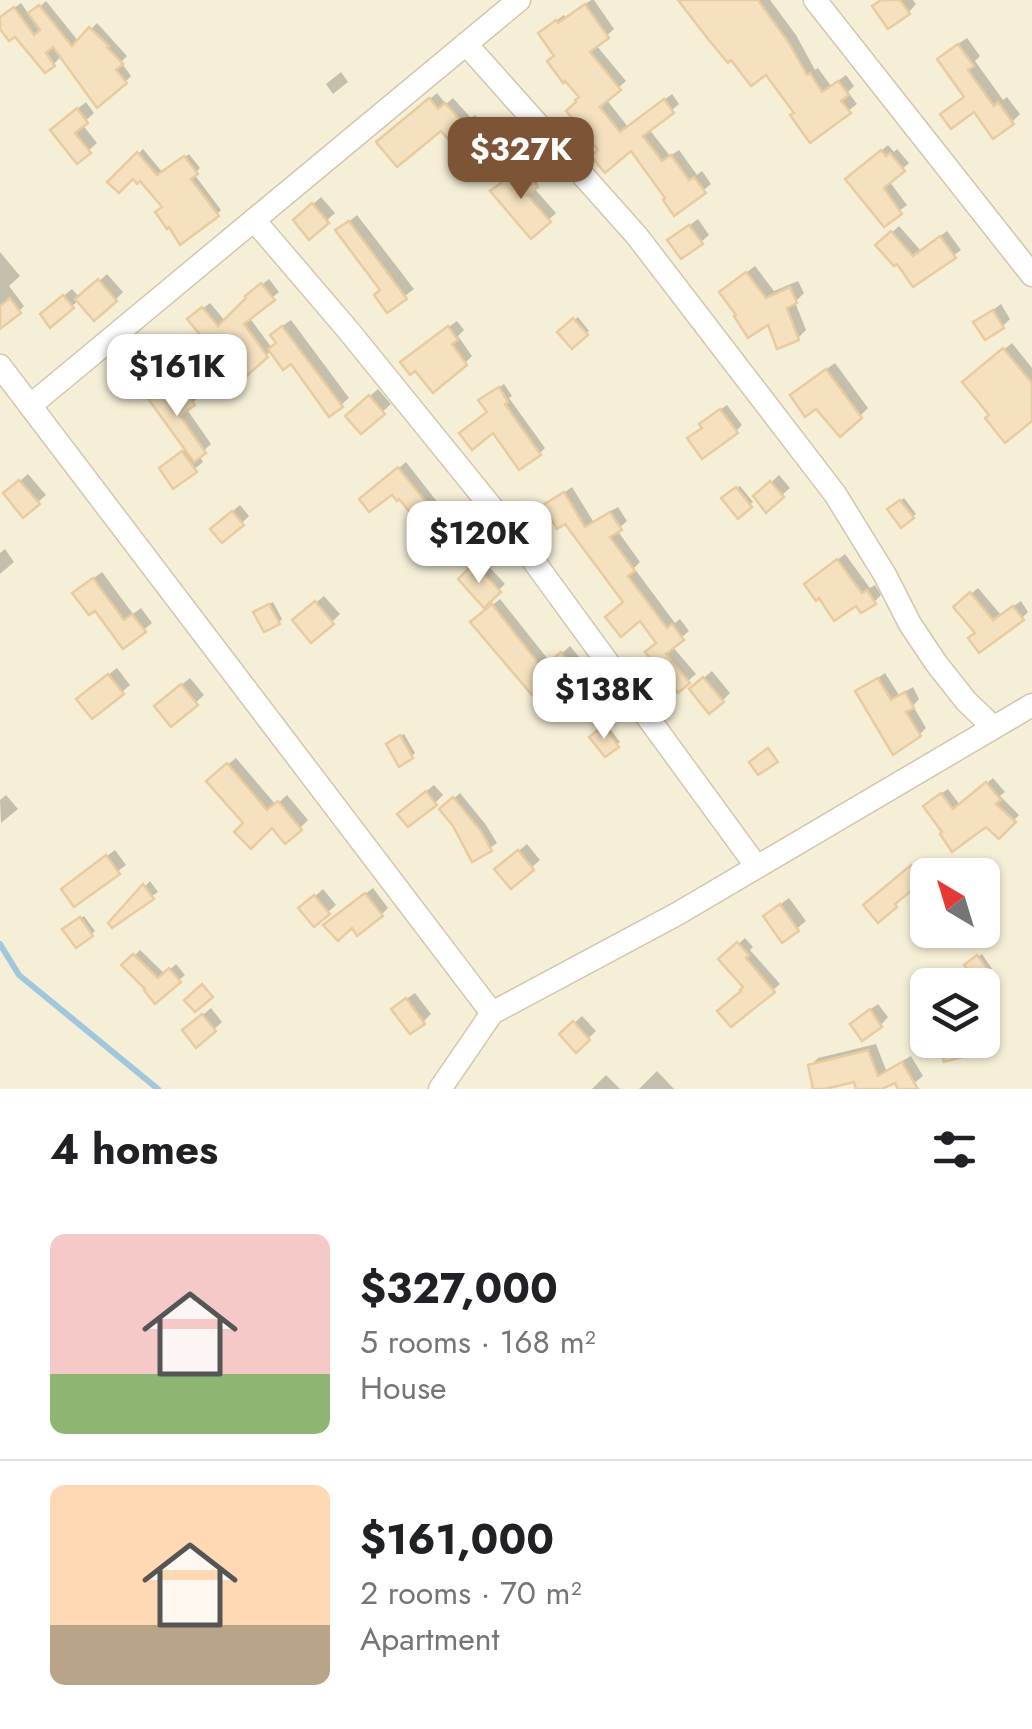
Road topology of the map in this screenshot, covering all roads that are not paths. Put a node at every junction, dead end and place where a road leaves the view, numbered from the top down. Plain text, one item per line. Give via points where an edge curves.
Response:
1 (519, 0) edge
2 (815, 0) edge
3 (466, 44) junction
4 (254, 220) junction
5 (1032, 274) edge
6 (0, 366) edge
7 (31, 405) junction
8 (1032, 705) edge
9 (993, 727) junction
10 (757, 866) junction
11 (492, 1012) junction
12 (440, 1089) edge

1 - 3 street
2 - 5 street
3 - 4 street
3 - 9 street via 648,251 834,494 936,663
4 - 7 street
4 - 10 street via 519,541
6 - 7 street
7 - 11 street
8 - 9 street
9 - 10 street
10 - 11 street
11 - 12 street

